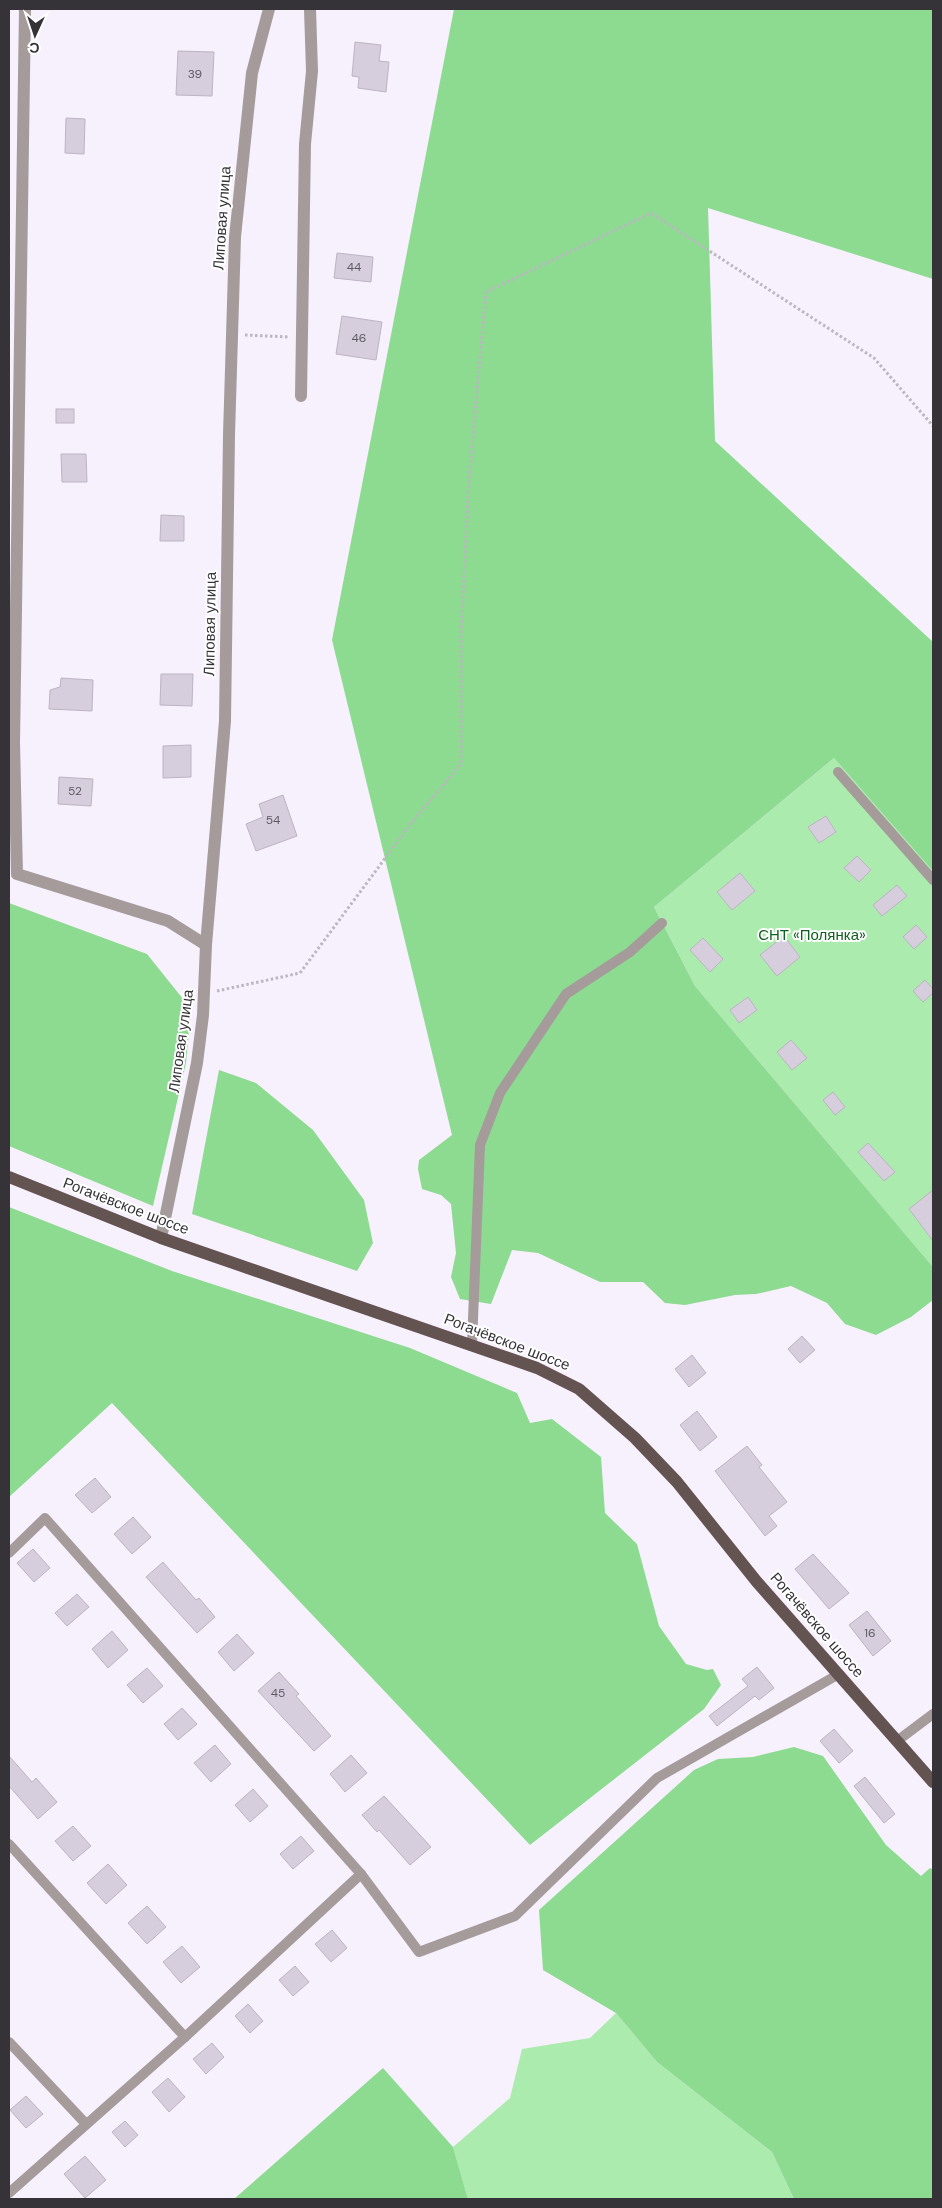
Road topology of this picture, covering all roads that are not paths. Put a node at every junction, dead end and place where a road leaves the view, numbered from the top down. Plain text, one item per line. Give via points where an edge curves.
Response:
1 (25, 9) edge
2 (269, 9) edge
3 (310, 9) edge
4 (14, 348) edge
5 (301, 396) dead end
6 (12, 743) edge
7 (838, 772) dead end
8 (933, 880) edge
9 (662, 923) dead end
10 (206, 945) junction
11 (9, 1177) edge
12 (161, 1238) junction
13 (472, 1344) junction
14 (9, 1553) edge
15 (839, 1674) junction
16 (933, 1714) edge
17 (897, 1742) junction
18 (933, 1782) edge
19 (9, 1844) edge
20 (361, 1874) junction
21 (185, 2037) junction
22 (9, 2042) edge
23 (86, 2124) junction
24 (9, 2193) edge

1 - 4 street
2 - 10 street, Липовая улица via 252,72 235,237 225,721
3 - 5 street via 312,71 305,144
4 - 6 street
6 - 10 street via 17,874 168,921
7 - 8 lane
9 - 13 lane via 630,952 566,994 500,1093 480,1145
10 - 12 street, Липовая улица via 197,1063
11 - 12 main road, Рогачёвское шоссе
12 - 13 main road, Рогачёвское шоссе
13 - 15 main road, Рогачёвское шоссе via 552,1375 579,1389 604,1409 677,1482 757,1582
14 - 20 lane via 45,1518
15 - 17 main road, Рогачёвское шоссе
15 - 20 lane via 657,1778 515,1916 418,1952
16 - 17 lane
17 - 18 main road, Рогачёвское шоссе
19 - 21 lane
20 - 21 lane
21 - 23 lane
22 - 23 lane
23 - 24 lane

